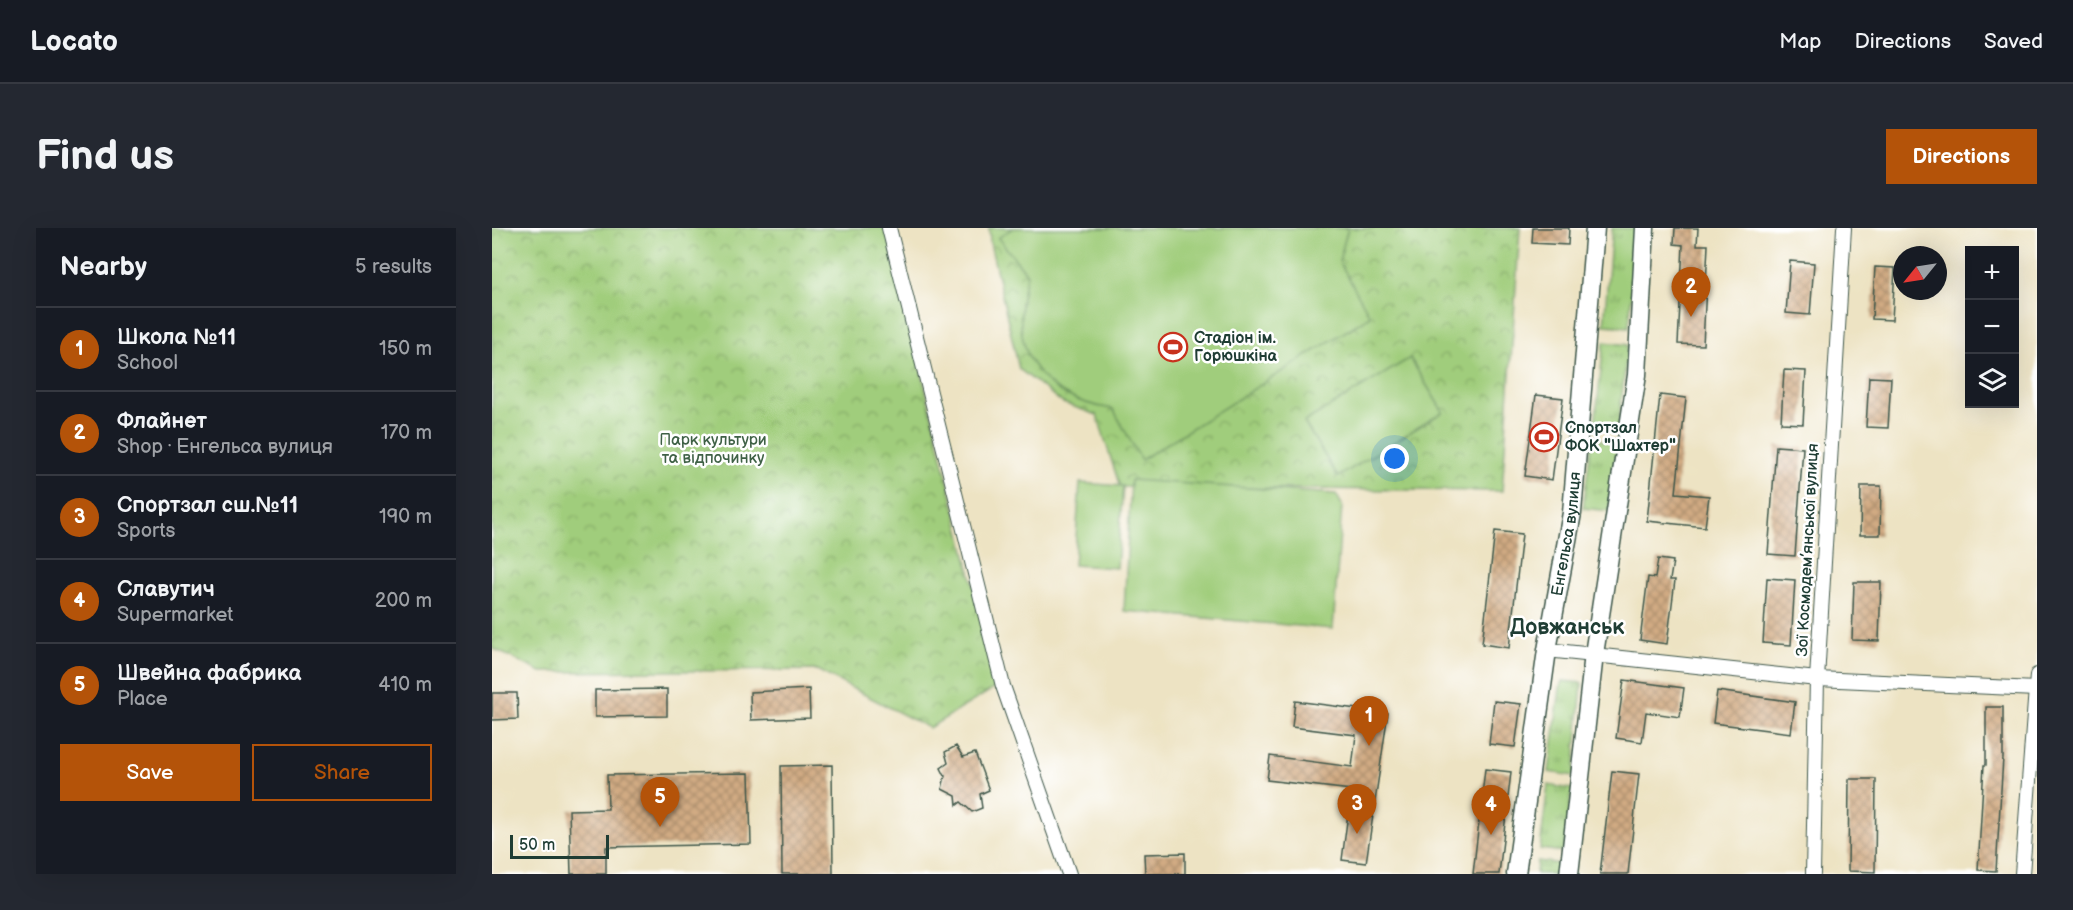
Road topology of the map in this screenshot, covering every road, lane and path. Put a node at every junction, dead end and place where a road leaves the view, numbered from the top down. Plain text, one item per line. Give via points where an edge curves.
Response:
1 (889, 228) edge
2 (1595, 228) edge
3 (1645, 228) edge
4 (1844, 228) edge
5 (1547, 650) junction
6 (1594, 654) junction
7 (2037, 675) edge
8 (1817, 679) junction
9 (2036, 689) edge
10 (1069, 874) edge
11 (1516, 874) edge
12 (1569, 874) edge
13 (1813, 874) edge
14 (2022, 874) edge

1 - 10 street via 1003,686
2 - 5 street, Енгельса вулиця via 1572,513
3 - 6 street via 1637,375
4 - 8 street, Зої Космодем’янської вулиця
5 - 6 street
5 - 11 street, Енгельса вулиця
6 - 8 street
6 - 12 street
7 - 9 street
8 - 9 street
8 - 13 street, Зої Космодем’янської вулиця
9 - 14 street

